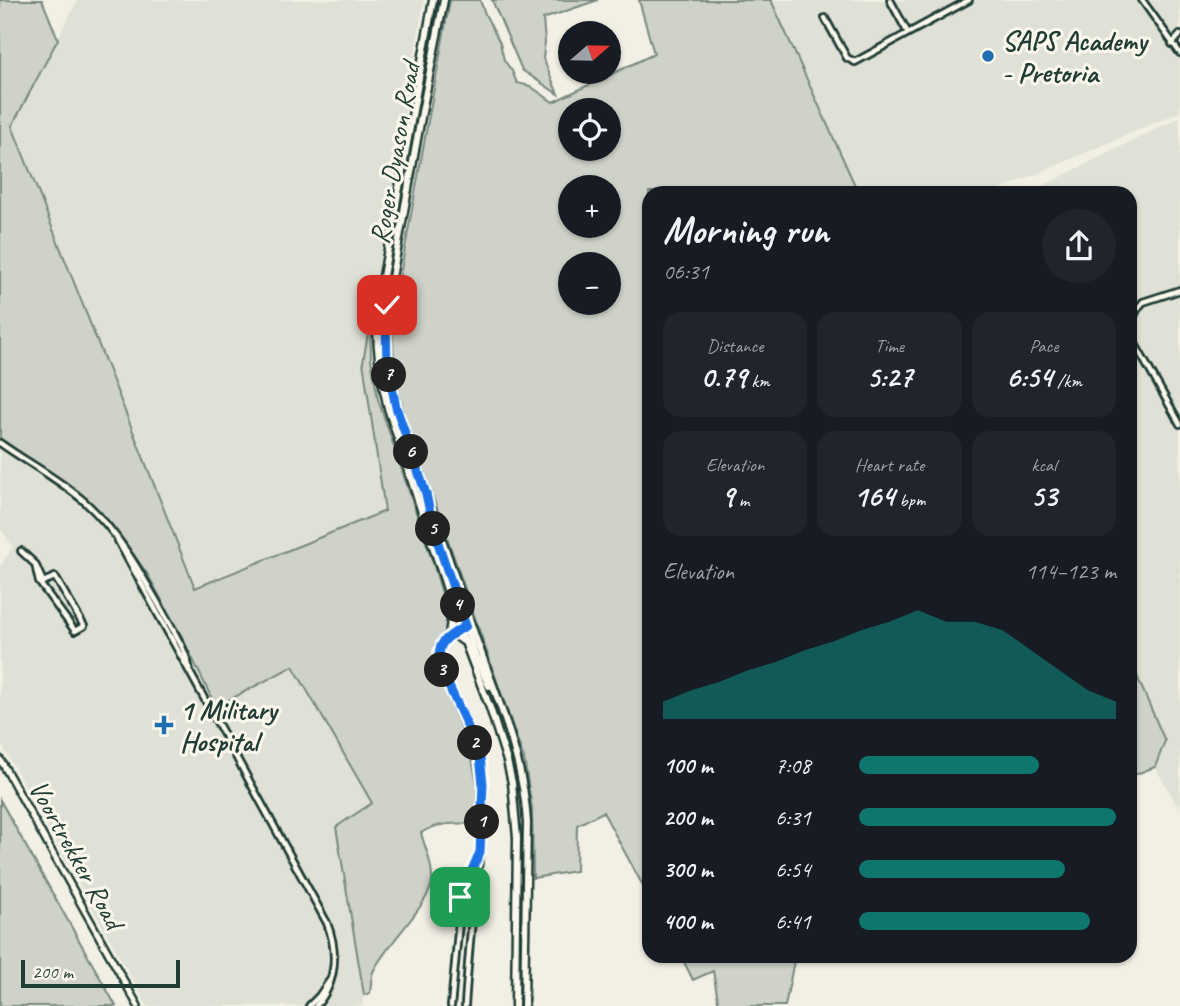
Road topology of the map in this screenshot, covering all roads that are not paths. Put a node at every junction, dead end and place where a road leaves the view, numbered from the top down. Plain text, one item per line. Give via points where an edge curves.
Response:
1 (433, 0) edge
2 (444, 0) edge
3 (890, 0) edge
4 (969, 0) edge
5 (1142, 0) edge
6 (825, 18) dead end
7 (908, 33) junction
8 (1180, 35) edge
9 (1172, 44) junction
10 (1180, 53) edge
11 (395, 203) junction
12 (405, 205) junction
13 (1180, 290) edge
14 (1137, 309) edge
15 (1137, 348) edge
16 (1180, 424) edge
17 (0, 443) edge
18 (426, 494) junction
19 (22, 551) dead end
20 (36, 566) junction
21 (453, 607) junction
22 (463, 628) junction
23 (449, 635) junction
24 (468, 648) junction
25 (500, 706) junction
26 (0, 759) edge
27 (480, 852) junction
28 (462, 905) junction
29 (473, 909) junction
30 (332, 976) junction
31 (138, 1006) edge
32 (309, 1006) edge
33 (316, 1006) edge
34 (451, 1006) edge
35 (465, 1006) edge
36 (515, 1006) edge
37 (524, 1006) edge

1 - 11 main road, Roger Dyason Road
2 - 12 main road, Roger Dyason Road
3 - 7 street
4 - 7 street
5 - 9 street
6 - 7 street via 853,62
8 - 9 street
9 - 10 street
11 - 12 main road
11 - 21 main road, Roger Dyason Road via 377,320 382,382
12 - 18 main road, Roger Dyason Road via 387,305 386,346 396,407
13 - 14 street via 1143,302
15 - 16 street
17 - 30 street via 83,501 134,561 327,923 333,941
18 - 22 main road
18 - 25 main road, Roger Dyason Road
19 - 20 street
20 - 20 street via 39,582 75,631 84,626 55,578 43,582
21 - 22 main road, Roger Dyason Road
21 - 23 main road
22 - 23 street
22 - 24 main road, Roger Dyason Road
22 - 25 main road
23 - 24 main road via 459,637
23 - 27 street via 440,647 439,661 480,757
24 - 36 main road, Roger Dyason Road via 507,761 515,802
25 - 37 main road, Roger Dyason Road via 526,804
26 - 31 street, Voortrekker Road
27 - 28 street via 460,897
27 - 29 street
28 - 29 street
28 - 34 street
29 - 35 street
30 - 32 street
30 - 33 street

